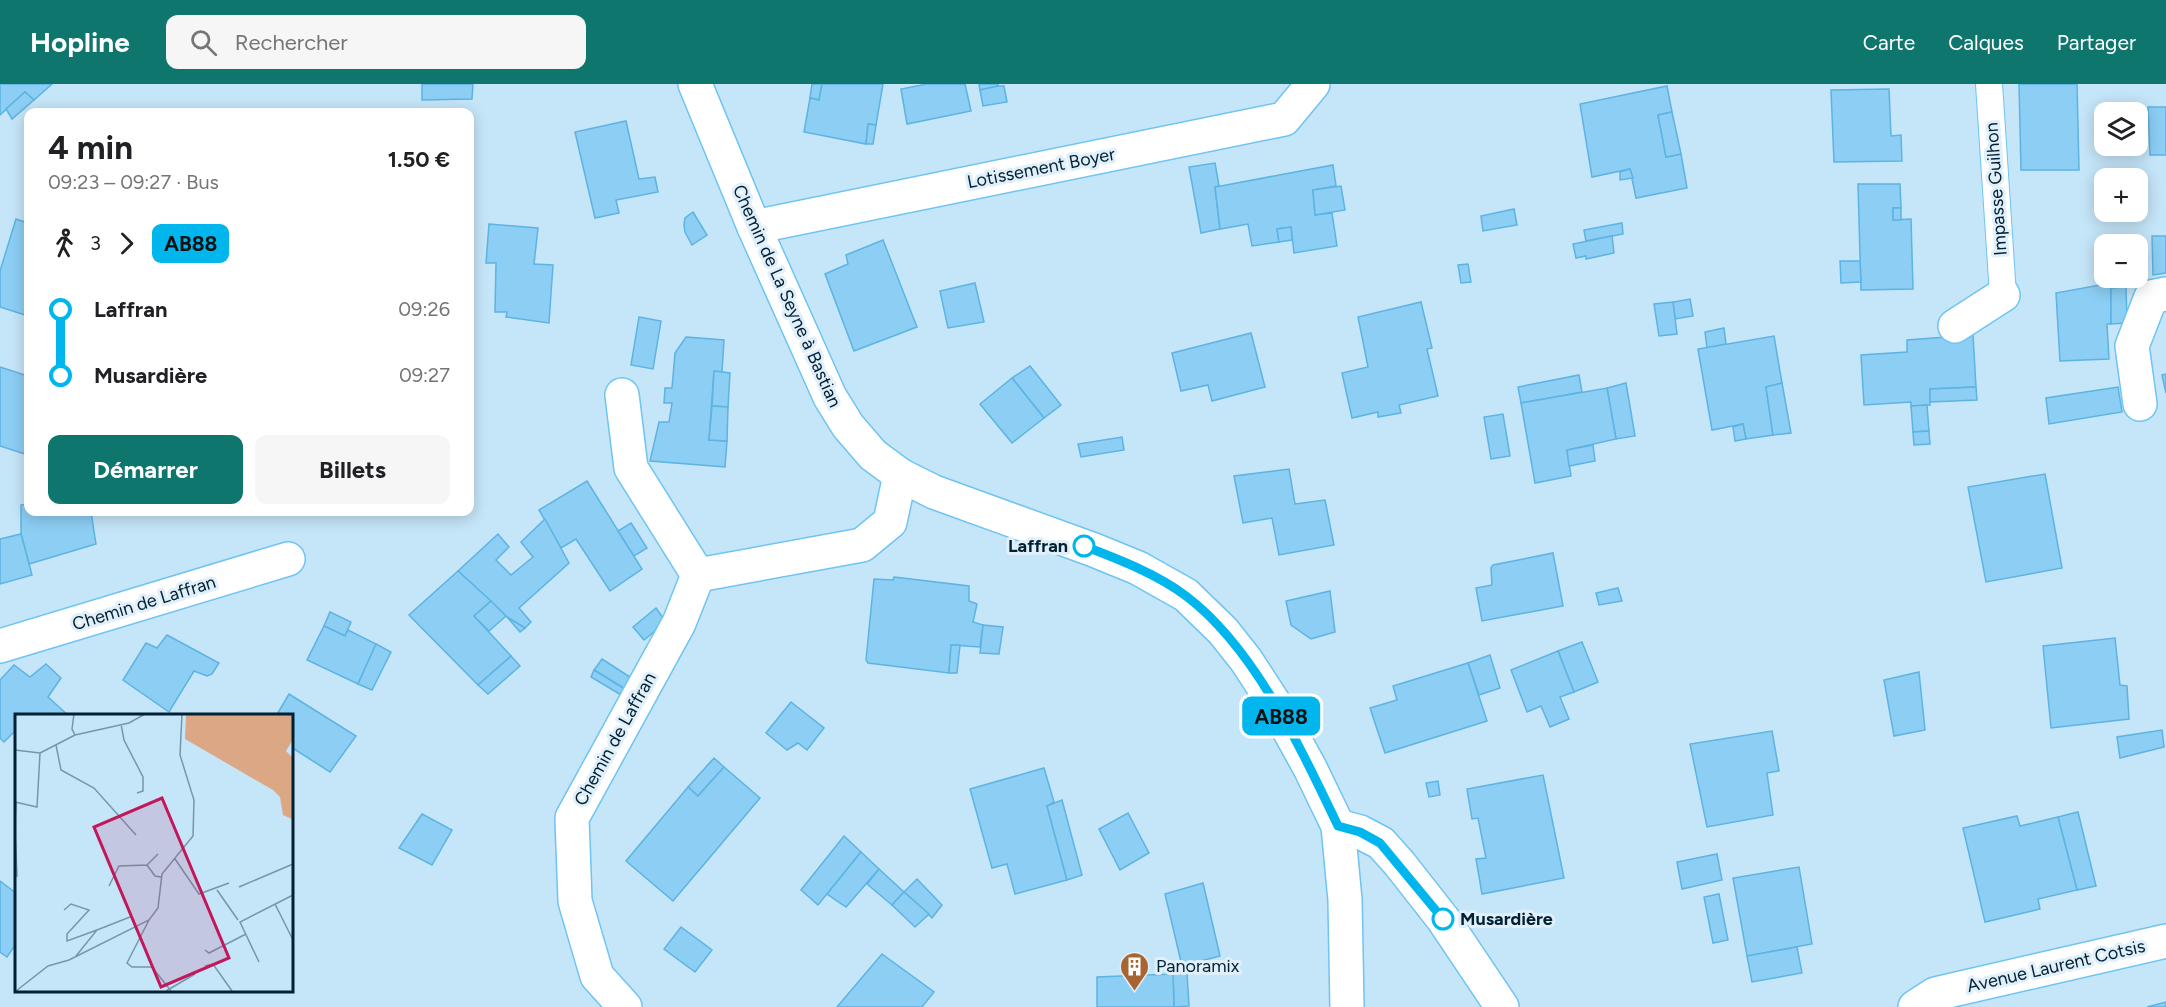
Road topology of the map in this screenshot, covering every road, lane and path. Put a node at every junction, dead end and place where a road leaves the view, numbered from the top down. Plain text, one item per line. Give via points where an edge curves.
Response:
1 (695, 84) edge
2 (1313, 84) edge
3 (1989, 84) edge
4 (754, 226) junction
5 (2166, 294) edge
6 (2003, 295) joint
7 (1956, 326) dead end
8 (622, 395) dead end
9 (2140, 404) dead end
10 (900, 475) junction
11 (288, 559) dead end
12 (698, 575) junction
13 (0, 646) edge
14 (1338, 826) junction
15 (2166, 941) edge
16 (625, 1007) edge
17 (1347, 1007) edge
18 (1502, 1007) edge
19 (1915, 1007) edge

1 - 4 street, Chemin de La Seyne à Bastian
2 - 4 street, Lotissement Boyer via 1284,119
3 - 6 lane, Impasse Guilhon
4 - 10 street, Chemin de La Seyne à Bastian via 830,396 848,426 873,455
5 - 9 street via 2151,297 2132,346
6 - 7 street
8 - 12 street via 631,468
10 - 12 street via 890,522 862,545
10 - 14 street, Chemin de La Seyne à Bastian via 934,492 1138,568 1186,595 1246,660 1295,740
11 - 13 street, Chemin de Laffran
12 - 16 street, Chemin de Laffran via 679,624 572,818 575,901 597,976
14 - 17 street, Chemin de La Seyne à Bastian via 1345,900
14 - 18 street via 1380,843 1399,863 1443,919
15 - 19 street, Avenue Laurent Cotsis via 1935,994

